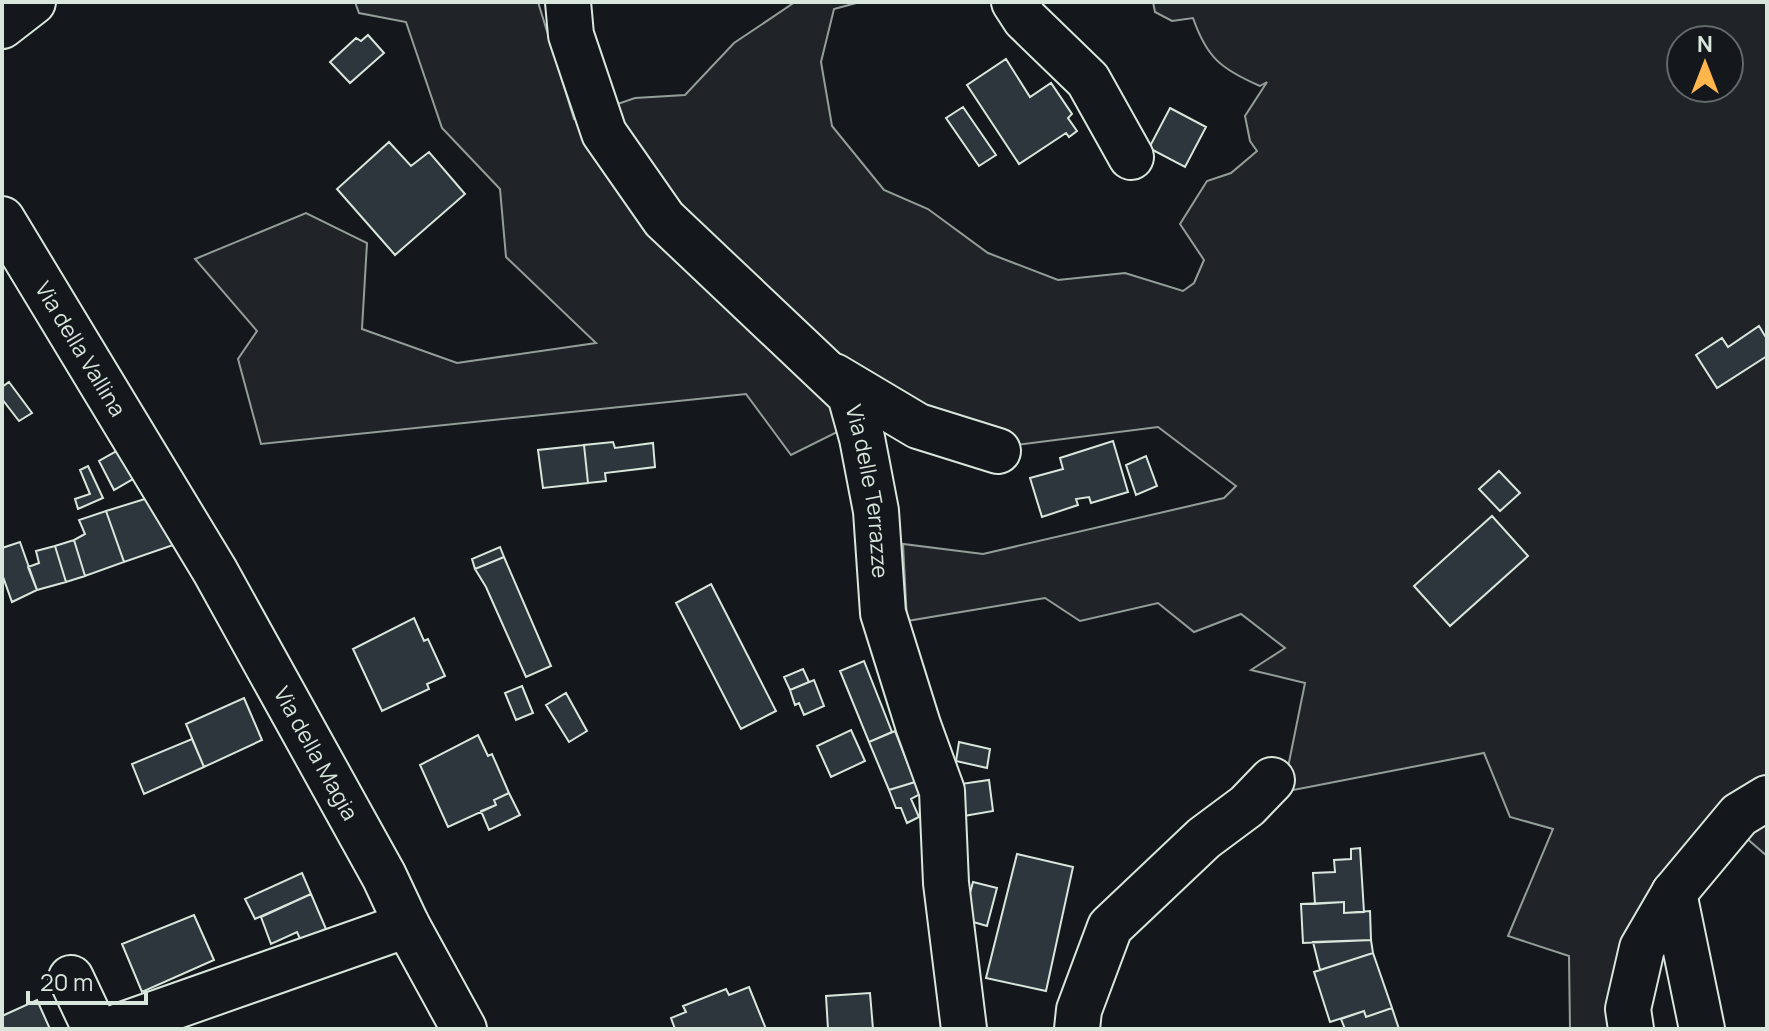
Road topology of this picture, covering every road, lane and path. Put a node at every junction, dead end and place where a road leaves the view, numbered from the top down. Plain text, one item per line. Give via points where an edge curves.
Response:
1 (33, 2) edge
2 (568, 2) edge
3 (1014, 2) edge
4 (2, 26) edge
5 (1131, 157) dead end
6 (2, 219) edge
7 (829, 373) junction
8 (998, 451) dead end
9 (161, 480) joint
10 (1272, 780) dead end
11 (1767, 798) edge
12 (1674, 893) junction
13 (407, 925) junction
14 (71, 978) dead end
15 (95, 1029) edge
16 (111, 1029) edge
17 (464, 1029) edge
18 (964, 1029) edge
19 (1077, 1029) edge
20 (1631, 1029) edge
21 (1702, 1029) edge

1 - 4 street
2 - 7 street, Via delle Terrazze via 571,35 604,133 664,219
3 - 5 street via 1088,80
6 - 9 street, Via della Vallina
7 - 8 street via 918,426
7 - 18 street, Via delle Terrazze via 850,395 862,438 876,511 883,613 942,791 946,883
9 - 13 street, Via della Magia
10 - 19 street via 1110,927
11 - 12 street via 1739,815
12 - 20 street via 1642,948 1628,1009
12 - 21 street
13 - 16 street
13 - 17 street, Via della Magia
14 - 15 street

